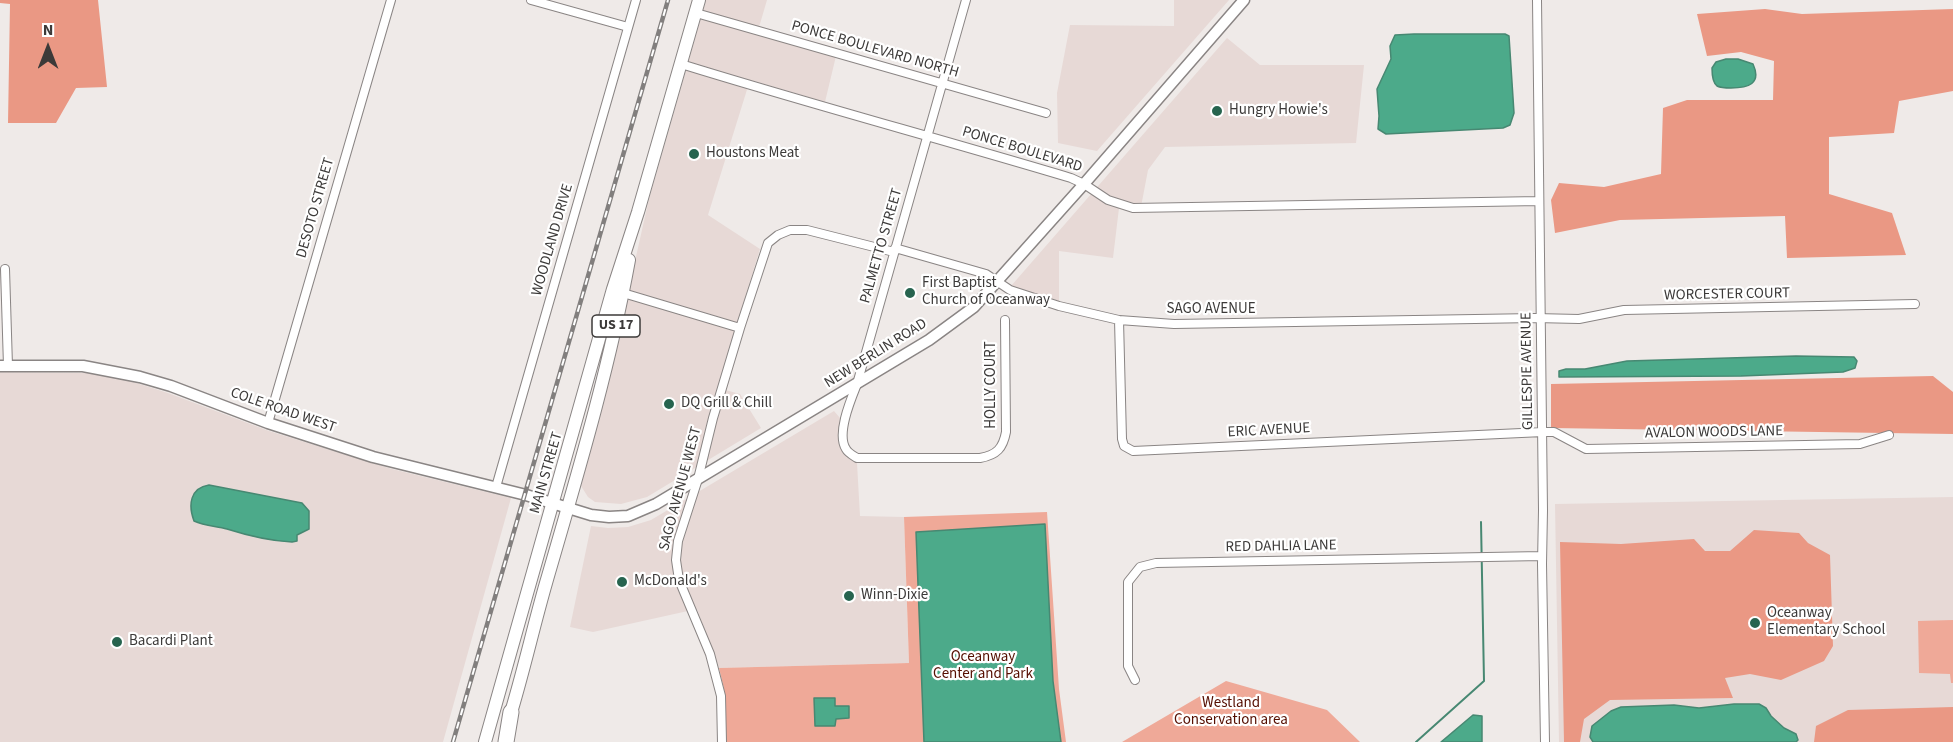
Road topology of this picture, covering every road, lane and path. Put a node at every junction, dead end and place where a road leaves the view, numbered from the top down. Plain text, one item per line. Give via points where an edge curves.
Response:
1 (391, 0) edge
2 (531, 0) edge
3 (636, 0) edge
4 (699, 0) edge
5 (966, 0) edge
6 (1244, 0) edge
7 (1537, 0) edge
8 (696, 13) junction
9 (628, 27) junction
10 (681, 64) junction
11 (942, 84) junction
12 (1046, 113) dead end
13 (927, 135) junction
14 (1084, 184) junction
15 (1539, 201) junction
16 (638, 212) junction
17 (768, 243) joint
18 (894, 250) junction
19 (5, 269) dead end
20 (998, 281) junction
21 (623, 293) junction
22 (1915, 304) dead end
23 (1540, 318) junction
24 (1005, 320) dead end
25 (1119, 320) junction
26 (740, 328) junction
27 (4, 366) edge
28 (857, 384) junction
29 (268, 423) junction
30 (1543, 432) junction
31 (1889, 435) dead end
32 (894, 459) joint
33 (698, 479) junction
34 (496, 487) junction
35 (554, 504) junction
36 (568, 509) junction
37 (1542, 556) junction
38 (1135, 680) dead end
39 (511, 712) joint
40 (484, 742) edge
41 (504, 742) edge
42 (722, 742) edge
43 (1545, 742) edge

1 - 29 street, DESOTO STREET
2 - 9 street
3 - 9 street, WOODLAND DRIVE
4 - 8 main road, MAIN STREET / US 17
5 - 11 street, PALMETTO STREET
6 - 14 street, NEW BERLIN ROAD
7 - 15 street, GILLESPIE AVENUE
8 - 10 main road, MAIN STREET / US 17
8 - 11 street, PONCE BOULEVARD NORTH
9 - 34 street, WOODLAND DRIVE
10 - 13 street, PONCE BOULEVARD
10 - 16 main road, MAIN STREET / US 17
11 - 12 street, PONCE BOULEVARD NORTH
11 - 13 street, PALMETTO STREET
13 - 14 street, PONCE BOULEVARD
13 - 18 street, PALMETTO STREET
14 - 15 street, PONCE BOULEVARD via 1108,200 1133,208
14 - 20 street, NEW BERLIN ROAD
15 - 23 street, GILLESPIE AVENUE
16 - 21 main road, MAIN STREET / US 17
16 - 35 main road, MAIN STREET / US 17
17 - 18 street, SAGO AVENUE via 790,230
17 - 26 street, SAGO AVENUE WEST
18 - 20 street, SAGO AVENUE via 986,274
18 - 28 street, PALMETTO STREET
19 - 27 street
20 - 25 street, SAGO AVENUE via 1010,290 1059,306
20 - 28 street, NEW BERLIN ROAD via 955,322
21 - 26 street
21 - 36 main road, MAIN STREET / US 17
22 - 23 street, WORCESTER COURT via 1624,310 1579,319
23 - 25 street, SAGO AVENUE via 1174,324
23 - 30 street, GILLESPIE AVENUE
24 - 32 street, HOLLY COURT via 1006,432 998,452 980,458
25 - 30 street, ERIC AVENUE via 1122,439 1124,446 1133,451
26 - 33 street, SAGO AVENUE WEST
27 - 29 street, COLE ROAD WEST via 71,365 120,372 171,386
28 - 32 street, PALMETTO STREET via 844,426 842,438 846,449 857,459
28 - 33 street, NEW BERLIN ROAD
29 - 34 street, COLE ROAD WEST via 410,468
30 - 31 street, AVALON WOODS LANE via 1554,432 1586,449 1860,444
30 - 37 street, GILLESPIE AVENUE
33 - 36 street, NEW BERLIN ROAD via 628,516 591,515
33 - 42 street, SAGO AVENUE WEST via 678,541 676,560 679,580 721,696
34 - 35 street, COLE ROAD WEST
35 - 36 street, NEW BERLIN ROAD
35 - 40 main road, MAIN STREET / US 17
36 - 39 main road, MAIN STREET / US 17
37 - 38 street, RED DAHLIA LANE via 1156,563 1140,567 1128,582 1128,666
37 - 43 street, GILLESPIE AVENUE
39 - 41 highway

